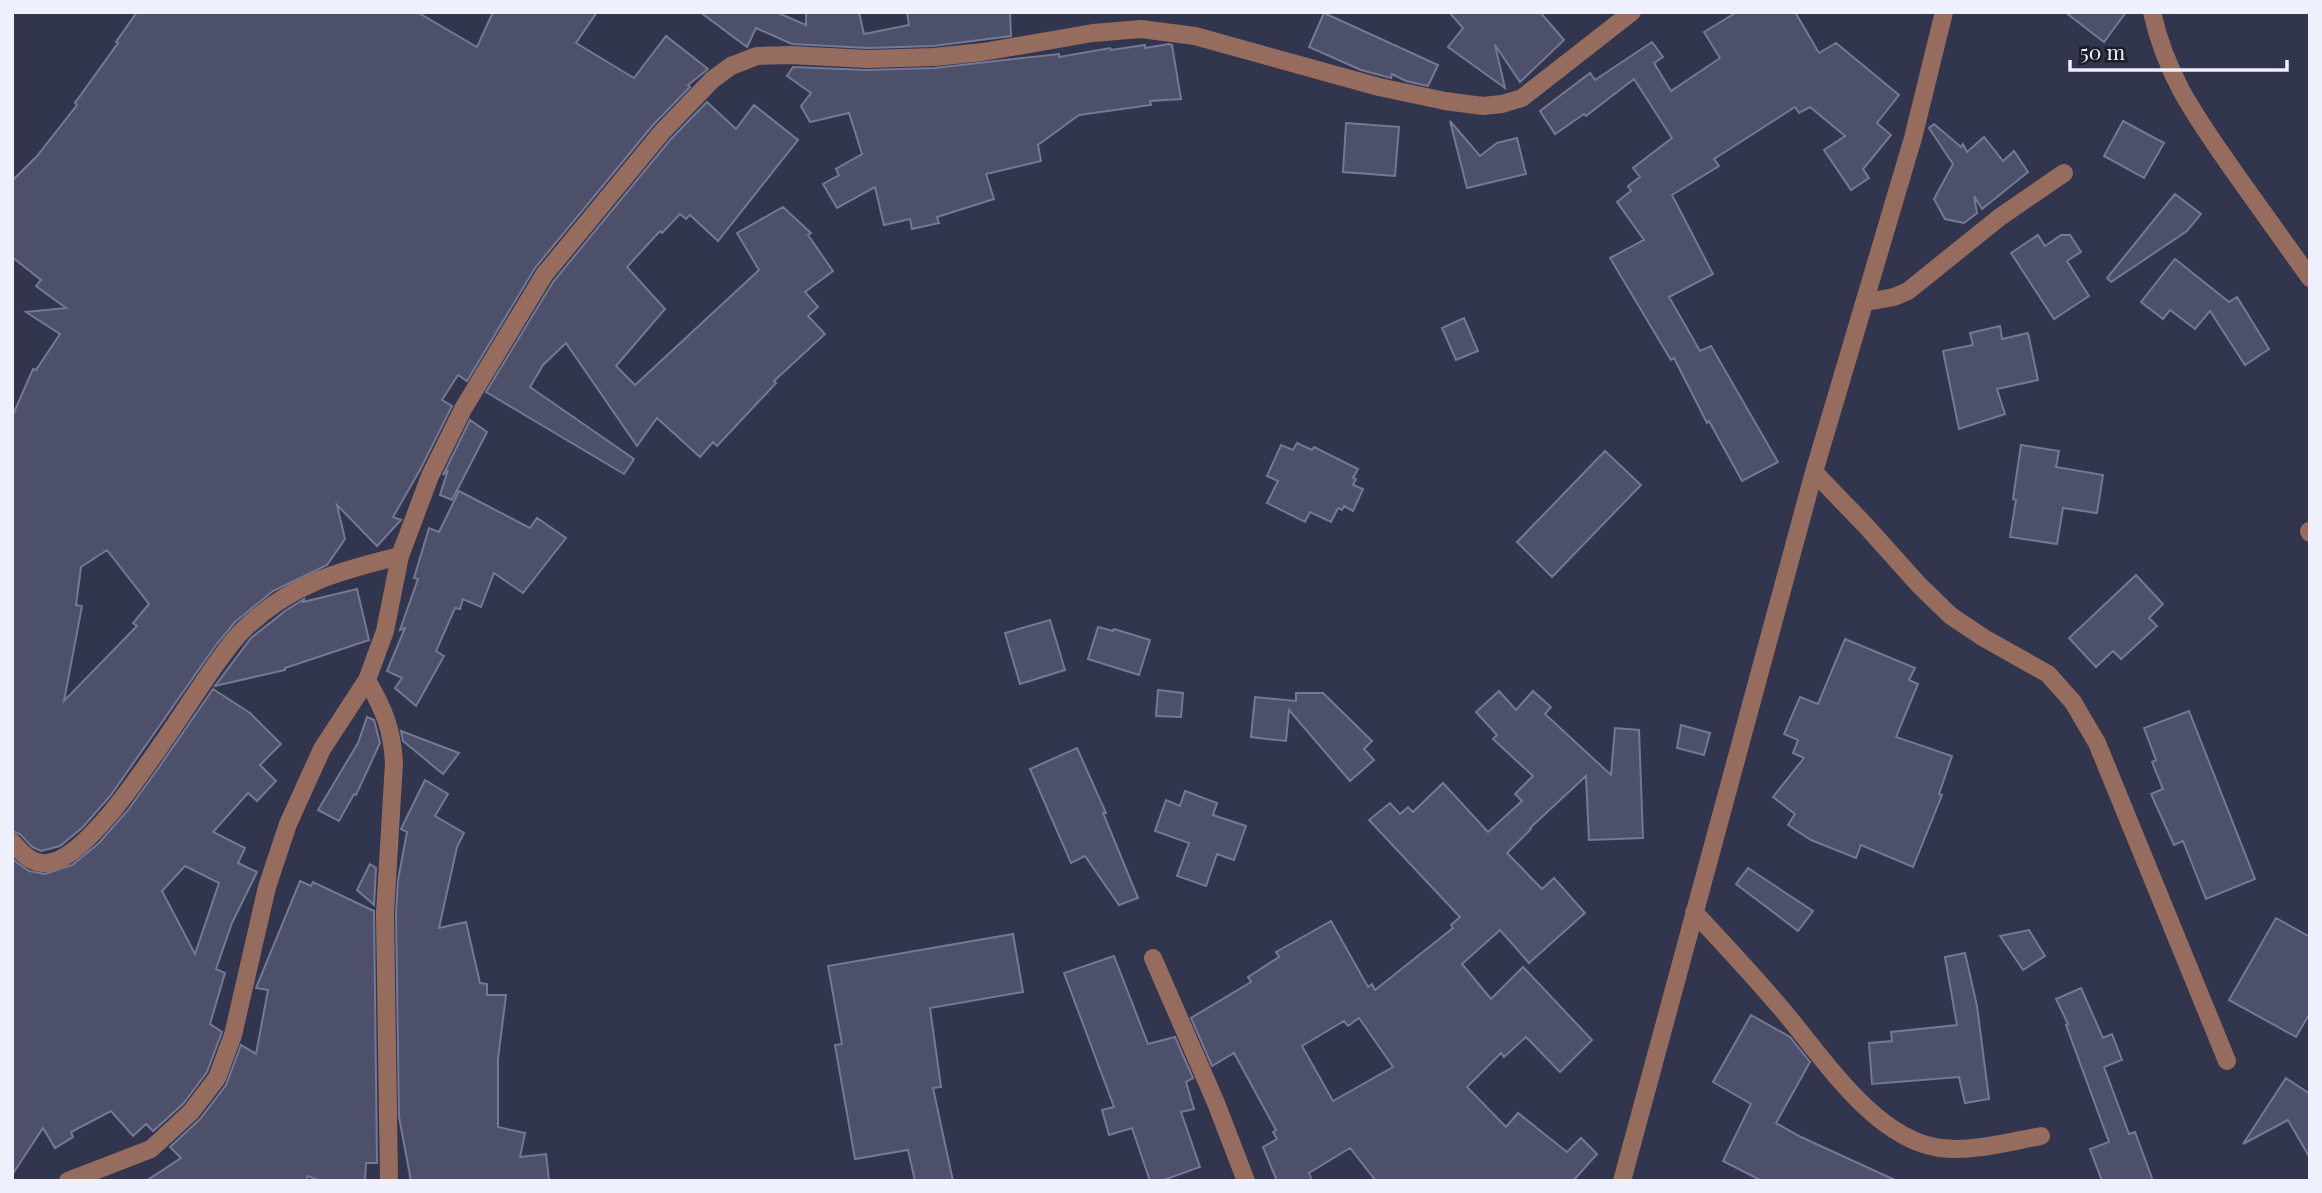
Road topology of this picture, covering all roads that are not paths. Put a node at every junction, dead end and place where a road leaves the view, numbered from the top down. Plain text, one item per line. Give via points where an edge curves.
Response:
1 (1632, 12) edge
2 (1944, 12) edge
3 (2152, 12) edge
4 (2064, 173) dead end
5 (2310, 278) edge
6 (1866, 302) junction
7 (1814, 472) junction
8 (400, 556) junction
9 (367, 680) junction
10 (12, 842) edge
11 (1694, 912) junction
12 (1153, 958) dead end
13 (2227, 1061) dead end
14 (2040, 1136) dead end
15 (68, 1181) edge
16 (389, 1181) edge
17 (1246, 1181) edge
18 (1622, 1181) edge

1 - 8 street via 1522,98 1483,106 1379,87 1195,36 1141,29 934,57 757,56 731,66 680,112 544,275 463,409 430,476
2 - 6 street
3 - 5 street via 2159,44 2186,100
4 - 6 street via 2000,217 1908,291
6 - 7 street
7 - 11 street
7 - 13 street via 1951,616 2048,674 2073,702 2097,743
8 - 9 street via 385,631
8 - 10 street via 310,582 243,630 216,661 180,719 100,827 67,855 42,864 29,859
9 - 15 street via 323,750 289,824 267,887 233,1035 217,1078 191,1112 151,1149
9 - 16 street via 393,738 385,913
11 - 14 street via 1858,1100 1885,1123 1939,1148 1972,1148
11 - 18 street
12 - 17 street

